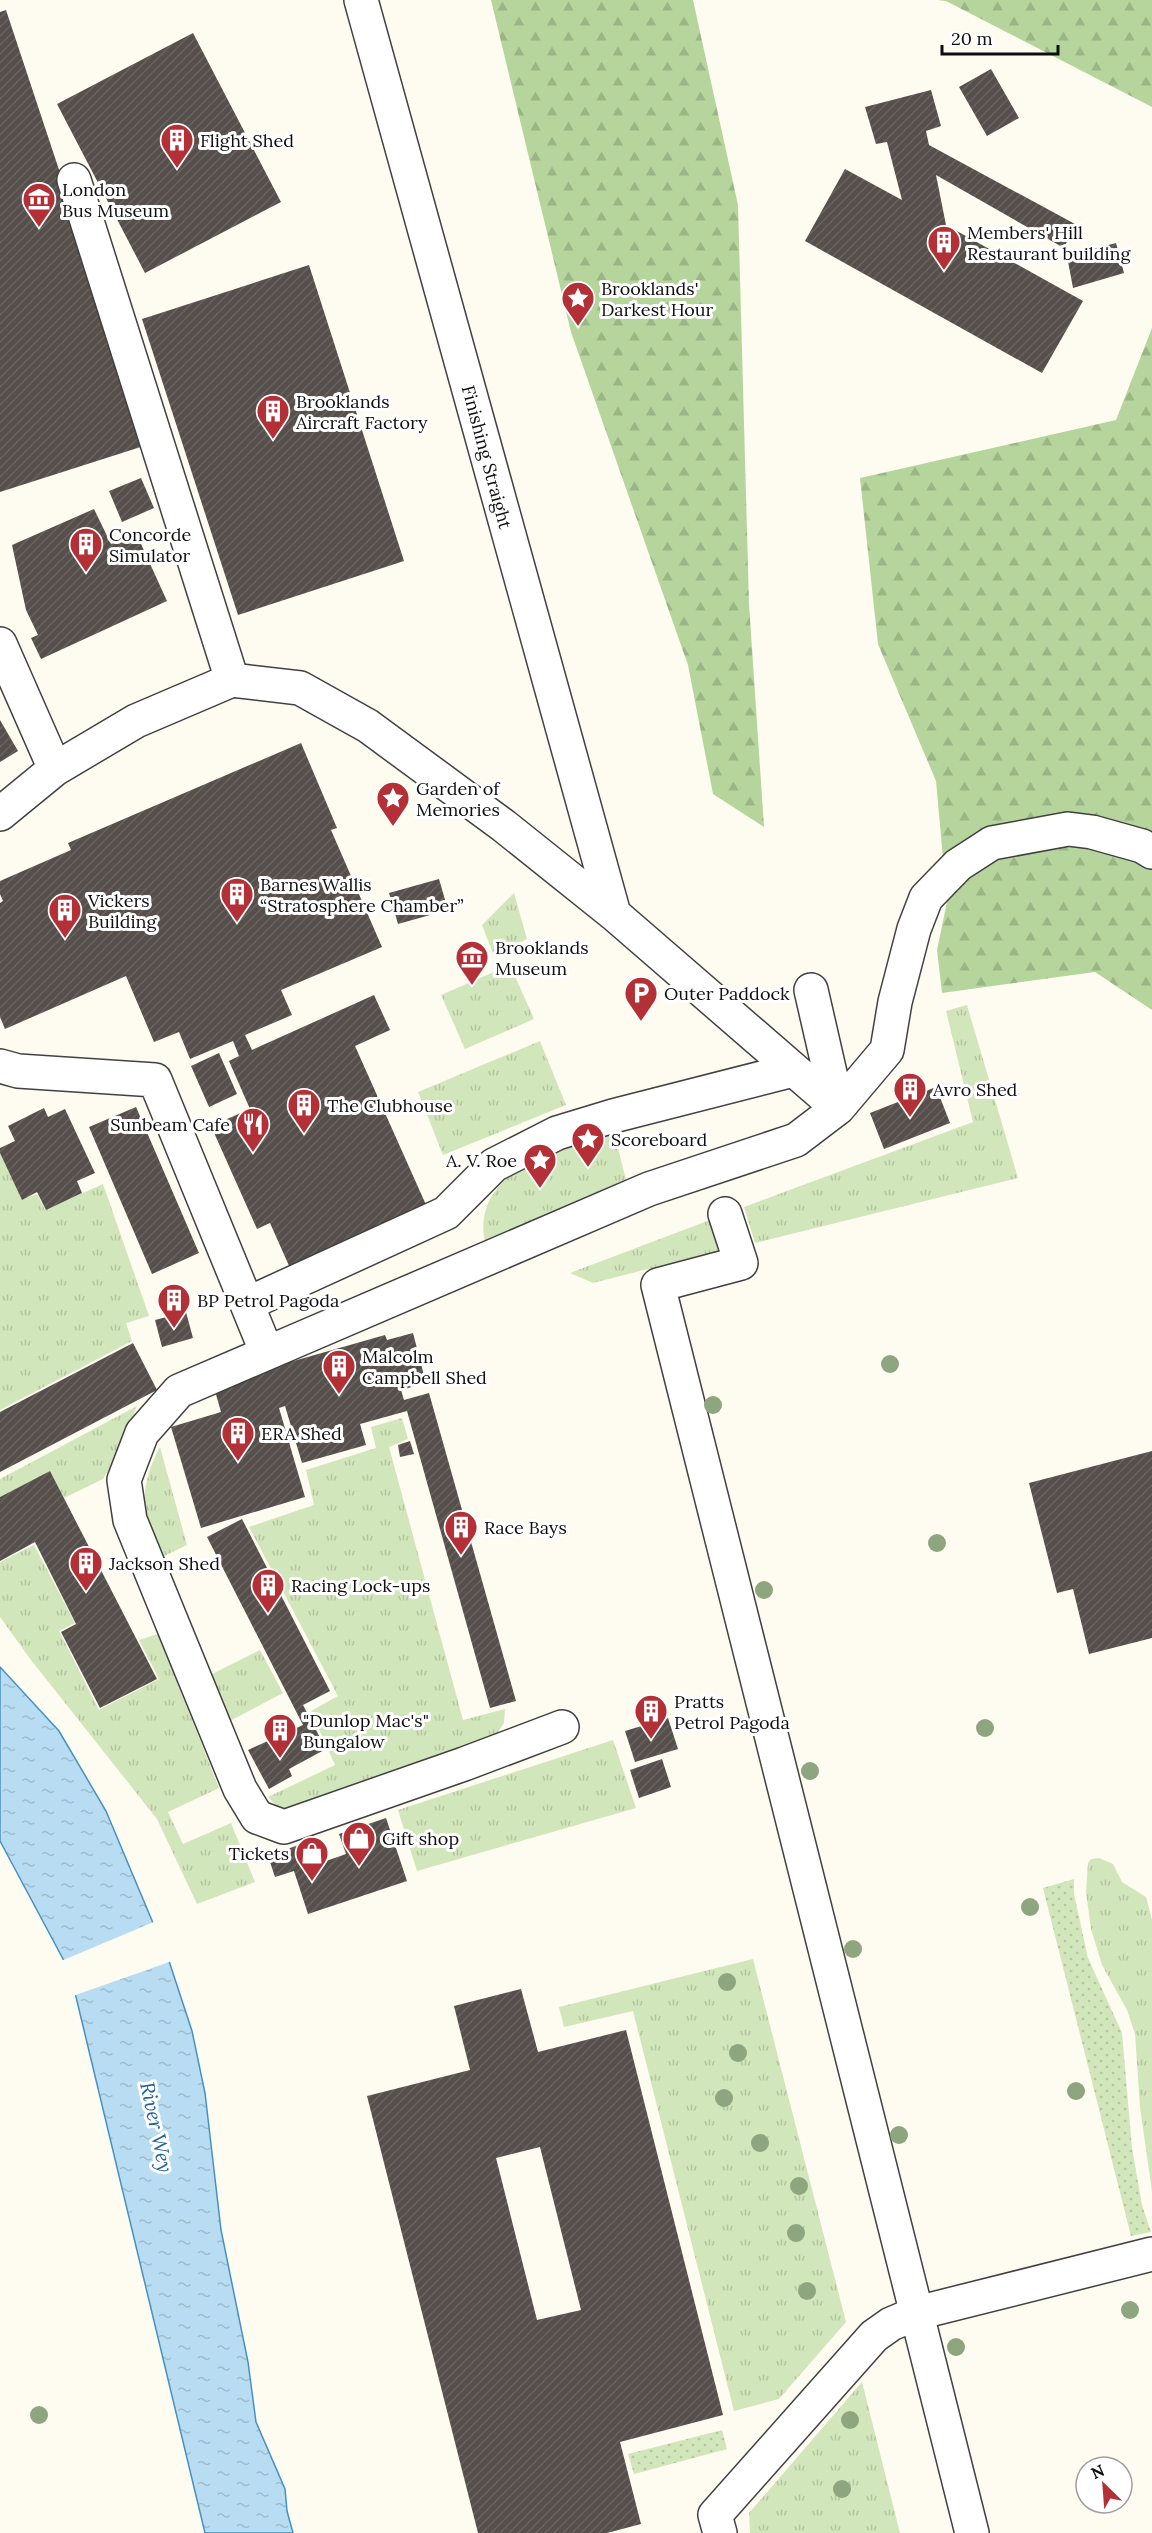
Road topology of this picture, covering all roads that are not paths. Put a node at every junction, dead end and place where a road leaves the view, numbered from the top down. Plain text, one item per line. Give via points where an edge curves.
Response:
1 (361, 0) edge
2 (74, 180) dead end
3 (0, 644) edge
4 (232, 680) junction
5 (55, 769) junction
6 (0, 814) edge
7 (1152, 852) edge
8 (614, 914) junction
9 (811, 990) dead end
10 (0, 1066) edge
11 (793, 1070) junction
12 (838, 1108) junction
13 (725, 1214) dead end
14 (247, 1304) junction
15 (267, 1353) junction
16 (562, 1727) dead end
17 (1152, 2254) edge
18 (917, 2313) junction
19 (720, 2533) edge
20 (972, 2533) edge

1 - 8 lane, Finishing Straight
2 - 4 lane
3 - 5 lane
4 - 5 lane via 136,721
4 - 8 lane via 300,688 368,726 504,826
5 - 6 lane
7 - 12 lane via 1092,832 1068,830 992,843 958,865 926,898 914,928 887,1050
8 - 11 lane
9 - 12 lane
10 - 14 lane via 18,1071 154,1080
11 - 12 lane
11 - 14 lane via 557,1133 494,1165 446,1214
12 - 15 lane via 796,1140 649,1189
13 - 18 lane via 741,1263 658,1285
14 - 15 lane
15 - 16 lane via 179,1390 142,1433 124,1480 130,1520 240,1790 258,1817 284,1827
17 - 18 lane
18 - 19 lane via 874,2336 715,2515
18 - 20 lane

